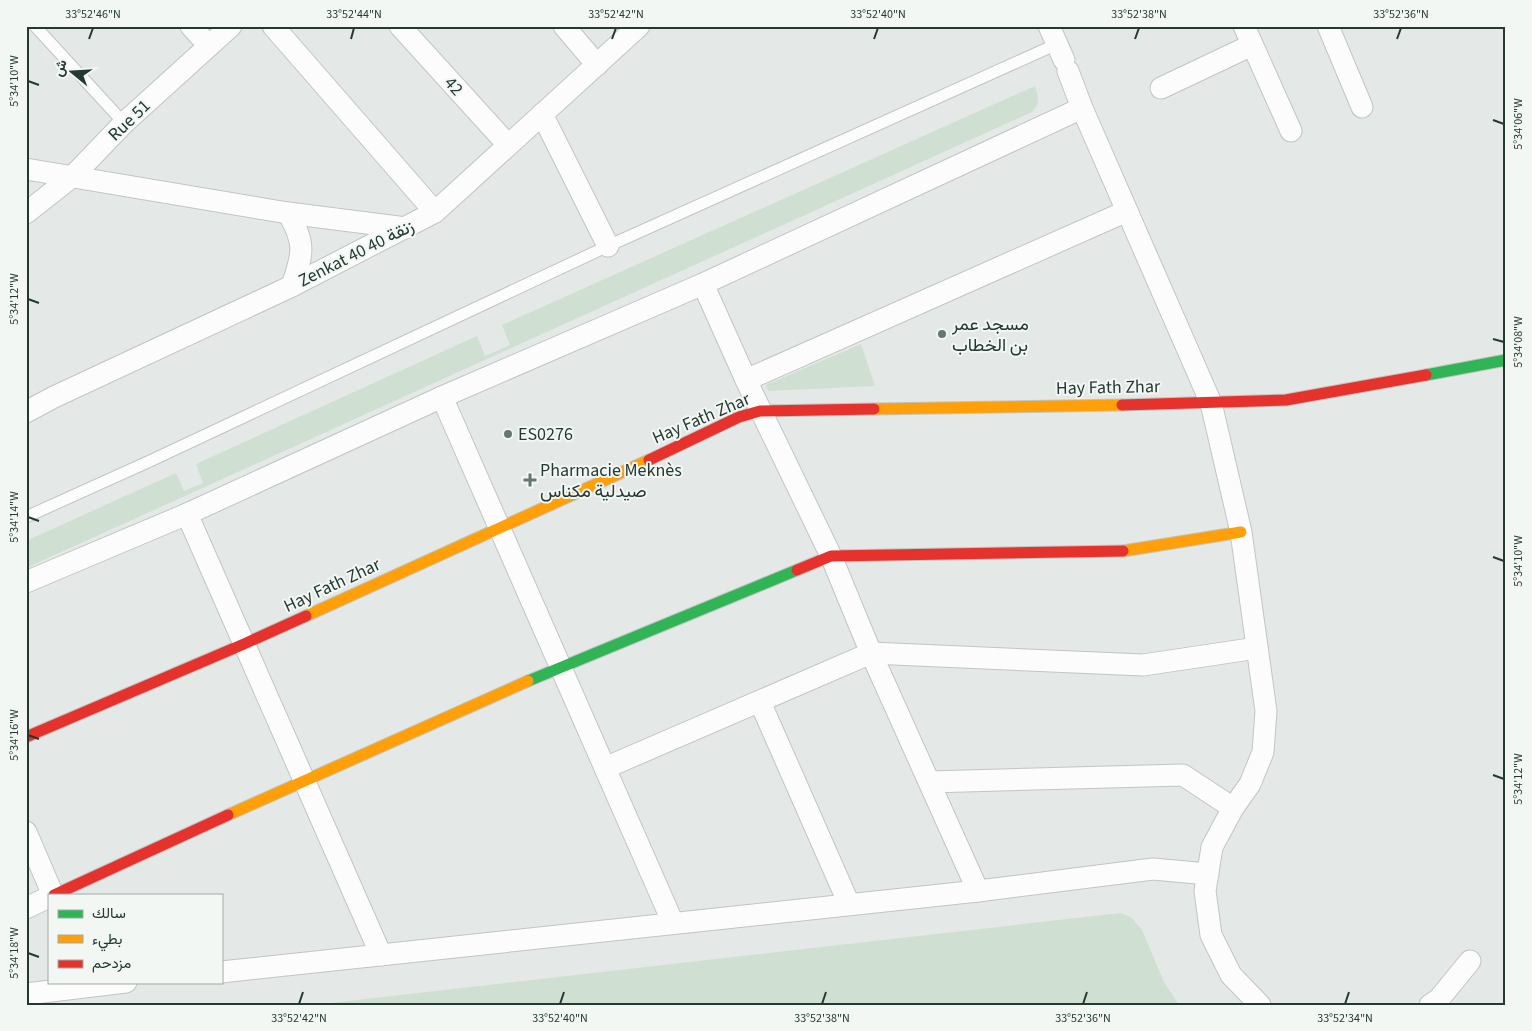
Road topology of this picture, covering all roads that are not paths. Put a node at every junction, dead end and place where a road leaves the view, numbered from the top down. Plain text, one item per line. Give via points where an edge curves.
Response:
1 (33, 26) edge
2 (191, 26) edge
3 (231, 26) edge
4 (273, 26) edge
5 (400, 26) edge
6 (564, 26) edge
7 (639, 26) edge
8 (1328, 26) edge
9 (26, 31) edge
10 (1248, 35) edge
11 (209, 46) junction
12 (1059, 50) edge
13 (597, 64) junction
14 (1161, 88) dead end
15 (1362, 106) dead end
16 (1082, 108) junction
17 (542, 114) junction
18 (124, 123) junction
19 (1291, 131) dead end
20 (508, 145) junction
21 (26, 168) edge
22 (73, 176) junction
23 (1127, 211) junction
24 (435, 212) junction
25 (26, 213) edge
26 (288, 213) junction
27 (406, 228) junction
28 (608, 246) junction
29 (703, 284) junction
30 (292, 286) junction
31 (1506, 360) edge
32 (746, 380) junction
33 (442, 398) junction
34 (1211, 403) junction
35 (760, 410) junction
36 (26, 412) edge
37 (187, 514) junction
38 (26, 517) edge
39 (499, 527) junction
40 (1241, 532) junction
41 (831, 556) junction
42 (26, 582) edge
43 (244, 644) junction
44 (1257, 648) junction
45 (872, 653) junction
46 (560, 667) junction
47 (760, 702) junction
48 (26, 737) edge
49 (605, 768) junction
50 (304, 780) junction
51 (930, 782) junction
52 (1233, 808) junction
53 (26, 832) edge
54 (1208, 874) junction
55 (978, 891) junction
56 (54, 894) edge
57 (56, 894) edge
58 (48, 897) edge
59 (849, 904) junction
60 (26, 908) edge
61 (673, 923) junction
62 (381, 955) junction
63 (1470, 961) dead end
64 (222, 972) edge
65 (109, 984) edge
66 (26, 994) edge
67 (1260, 1005) edge
68 (1430, 1005) edge

1 - 9 lane
1 - 18 lane
2 - 11 street
3 - 11 street, Rue 51
4 - 24 street
5 - 20 street, 42
6 - 13 street
7 - 13 street, Zenkat 40 زنقة 40
8 - 15 street
10 - 14 street
10 - 19 street
11 - 18 street, Rue 51
12 - 16 street
12 - 28 lane
13 - 17 street, Zenkat 40 زنقة 40
16 - 23 street
16 - 29 street
17 - 20 street, Zenkat 40 زنقة 40
17 - 28 street
18 - 22 street, Rue 51
20 - 24 street, Zenkat 40 زنقة 40
21 - 22 street
22 - 25 street, Rue 51
22 - 26 street
23 - 32 street
23 - 34 street
24 - 27 street, Zenkat 40 زنقة 40
26 - 27 street
26 - 30 street via 298,230 302,250
27 - 30 street, Zenkat 40 زنقة 40
28 - 38 lane
29 - 32 street
29 - 33 street
30 - 36 street, Zenkat 40 زنقة 40
31 - 34 street, Hay Fath Zhar via 1286,400
32 - 35 street
33 - 37 street
33 - 39 street
34 - 35 street, Hay Fath Zhar
34 - 40 street
35 - 39 street, Hay Fath Zhar
35 - 41 street
37 - 42 street
37 - 43 street
39 - 43 street, Hay Fath Zhar
39 - 46 street
40 - 41 street via 1126,551
40 - 44 street
41 - 45 street
41 - 46 street
43 - 48 street, Hay Fath Zhar
43 - 50 street
44 - 45 street via 1143,665
44 - 52 street via 1266,712 1263,752 1250,784
45 - 47 street
45 - 51 street
46 - 49 street
46 - 50 street
47 - 49 street
47 - 59 street
49 - 61 street
50 - 57 street
50 - 62 street
51 - 52 street via 1183,775
51 - 55 street
52 - 54 street via 1212,847
53 - 56 street
54 - 55 street via 1153,869
54 - 67 street via 1205,891 1211,935 1231,975
55 - 59 street
58 - 60 street
59 - 61 street
61 - 62 street
62 - 64 street
63 - 68 street via 1439,999
65 - 66 street

